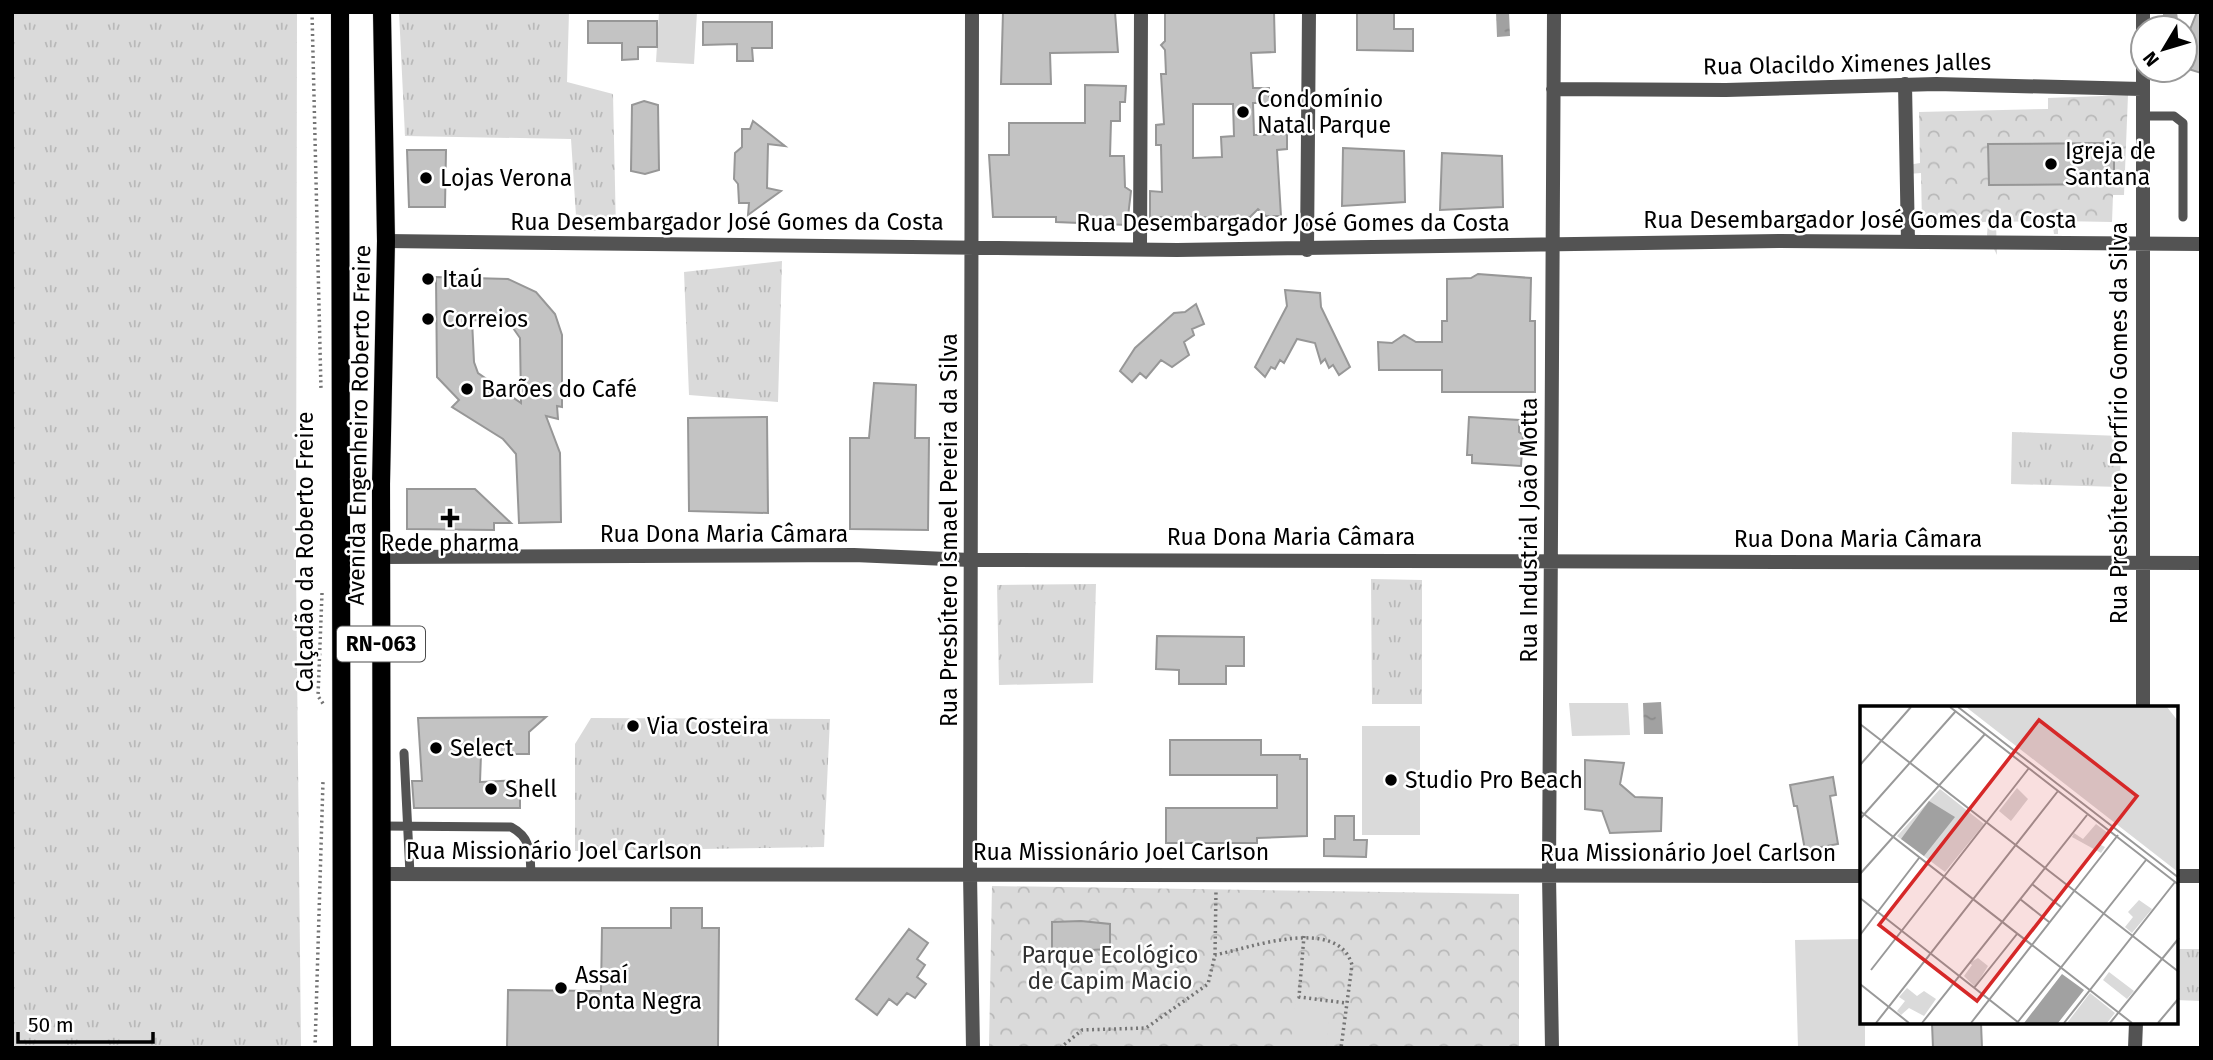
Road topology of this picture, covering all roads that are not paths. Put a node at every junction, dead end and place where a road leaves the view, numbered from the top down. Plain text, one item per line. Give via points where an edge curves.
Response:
1 (340, 12) edge
2 (382, 12) edge
3 (972, 12) edge
4 (1141, 12) edge
5 (1309, 12) edge
6 (1554, 12) edge
7 (2143, 12) edge
8 (1905, 84) junction
9 (1553, 89) junction
10 (2143, 89) junction
11 (2143, 116) junction
12 (2183, 217) dead end
13 (386, 241) junction
14 (1908, 242) junction
15 (2143, 243) junction
16 (1553, 244) junction
17 (2201, 244) edge
18 (973, 247) junction
19 (1140, 248) junction
20 (1307, 250) junction
21 (381, 557) junction
22 (1552, 559) junction
23 (970, 561) junction
24 (2140, 563) junction
25 (2201, 563) edge
26 (2143, 706) edge
27 (404, 753) dead end
28 (381, 826) junction
29 (408, 826) junction
30 (381, 874) junction
31 (410, 874) junction
32 (970, 874) junction
33 (531, 875) junction
34 (1549, 876) junction
35 (1860, 876) edge
36 (2178, 876) edge
37 (2201, 876) edge
38 (2136, 1025) edge
39 (342, 1048) edge
40 (382, 1048) edge
41 (973, 1048) edge
42 (1552, 1048) edge
43 (2135, 1048) edge

1 - 39 main road, Avenida Engenheiro Roberto Freire / RN-063
2 - 13 main road, Avenida Engenheiro Roberto Freire / RN-063
3 - 18 street, Rua Presbítero Ismael Pereira da Silva
4 - 19 street
5 - 20 street
6 - 9 street, Rua Industrial João Motta
7 - 10 street, Rua Presbítero Porfírio Gomes da Silva
8 - 9 street, Rua Olacildo Ximenes Jalles
8 - 10 street, Rua Olacildo Ximenes Jalles
8 - 14 street
9 - 16 street, Rua Industrial João Motta
10 - 11 street, Rua Presbítero Porfírio Gomes da Silva
11 - 12 lane via 2174,116 2183,123
11 - 15 street, Rua Presbítero Porfírio Gomes da Silva
13 - 18 street, Rua Desembargador José Gomes da Costa
13 - 21 main road, Avenida Engenheiro Roberto Freire / RN-063
14 - 15 street, Rua Desembargador José Gomes da Costa
14 - 16 street, Rua Desembargador José Gomes da Costa
15 - 17 street, Rua Desembargador José Gomes da Costa
15 - 24 street, Rua Presbítero Porfírio Gomes da Silva
16 - 20 street, Rua Desembargador José Gomes da Costa
16 - 22 street, Rua Industrial João Motta
18 - 19 street, Rua Desembargador José Gomes da Costa
18 - 23 street, Rua Presbítero Ismael Pereira da Silva
19 - 20 street, Rua Desembargador José Gomes da Costa
21 - 23 street, Rua Dona Maria Câmara via 854,555
21 - 28 main road, Avenida Engenheiro Roberto Freire / RN-063
22 - 23 street, Rua Dona Maria Câmara
22 - 24 street, Rua Dona Maria Câmara
22 - 34 street, Rua Industrial João Motta
23 - 32 street, Rua Presbítero Ismael Pereira da Silva
24 - 25 street, Rua Dona Maria Câmara
24 - 26 street, Rua Presbítero Porfírio Gomes da Silva
27 - 29 lane
28 - 29 lane
28 - 30 main road, Avenida Engenheiro Roberto Freire / RN-063
29 - 31 lane
29 - 33 lane via 511,827 529,844
30 - 31 street, Rua Missionário Joel Carlson
30 - 40 main road, Avenida Engenheiro Roberto Freire / RN-063
31 - 33 street, Rua Missionário Joel Carlson
32 - 33 street, Rua Missionário Joel Carlson
32 - 34 street, Rua Missionário Joel Carlson
32 - 41 street, Rua Presbítero Ismael Pereira da Silva
34 - 35 street, Rua Missionário Joel Carlson
34 - 42 street, Rua Industrial João Motta
36 - 37 street
38 - 43 street

